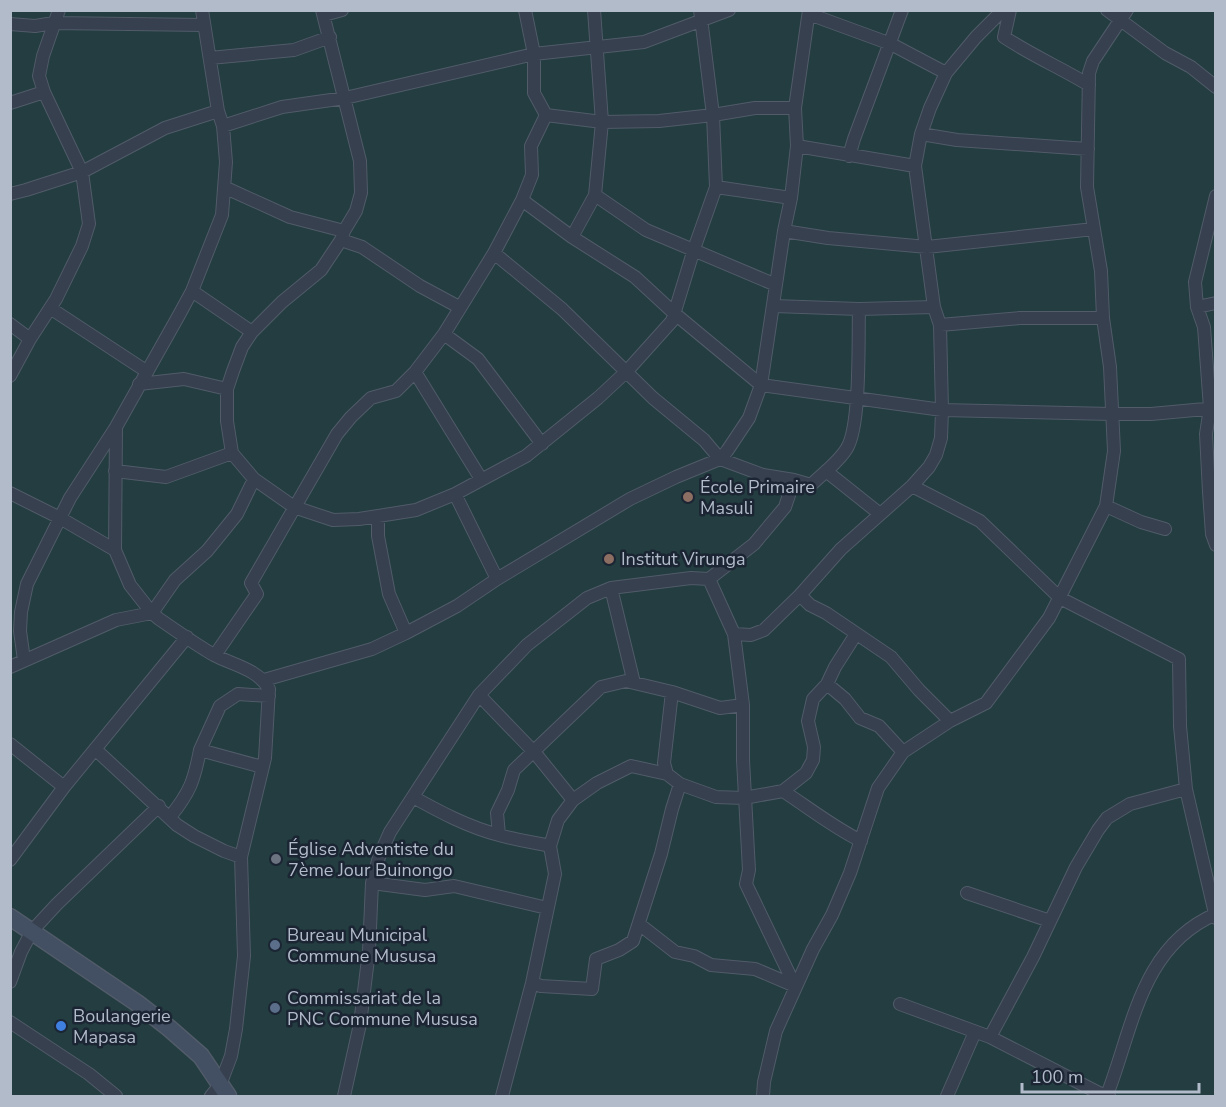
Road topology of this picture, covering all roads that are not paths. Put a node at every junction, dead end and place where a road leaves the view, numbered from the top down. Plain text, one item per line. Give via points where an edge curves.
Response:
1 (59, 10) edge
2 (202, 10) edge
3 (342, 10) edge
4 (525, 10) edge
5 (594, 10) edge
6 (729, 10) edge
7 (902, 10) edge
8 (1003, 10) edge
9 (1010, 10) edge
10 (1107, 10) edge
11 (323, 13) edge
12 (809, 13) edge
13 (702, 15) edge
14 (1124, 15) edge
15 (54, 23) junction
16 (10, 24) edge
17 (204, 26) junction
18 (984, 28) junction
19 (330, 37) junction
20 (1004, 37) junction
21 (891, 44) junction
22 (596, 47) junction
23 (534, 54) junction
24 (210, 58) junction
25 (946, 73) junction
26 (1089, 85) junction
27 (1215, 87) edge
28 (44, 92) junction
29 (345, 98) junction
30 (10, 103) edge
31 (795, 108) junction
32 (218, 111) junction
33 (546, 115) junction
34 (713, 115) junction
35 (602, 122) junction
36 (223, 126) junction
37 (921, 134) junction
38 (797, 146) junction
39 (1088, 149) junction
40 (849, 156) junction
41 (915, 166) junction
42 (82, 172) junction
43 (226, 188) junction
44 (716, 188) junction
45 (10, 194) edge
46 (595, 195) junction
47 (1215, 196) edge
48 (791, 198) junction
49 (522, 200) junction
50 (1094, 229) junction
51 (784, 231) junction
52 (1211, 235) edge
53 (343, 236) junction
54 (572, 237) junction
55 (927, 247) junction
56 (694, 249) junction
57 (494, 253) junction
58 (776, 285) junction
59 (192, 291) junction
60 (1215, 303) edge
61 (774, 306) junction
62 (459, 307) junction
63 (934, 307) junction
64 (1197, 307) junction
65 (50, 308) junction
66 (858, 309) junction
67 (674, 313) junction
68 (1103, 318) junction
69 (10, 324) edge
70 (940, 325) junction
71 (252, 332) junction
72 (444, 334) junction
73 (30, 339) junction
74 (147, 371) junction
75 (627, 371) junction
76 (415, 372) junction
77 (10, 376) edge
78 (139, 384) junction
79 (761, 385) junction
80 (227, 389) junction
81 (856, 399) junction
82 (1213, 408) edge
83 (942, 410) junction
84 (1111, 414) junction
85 (116, 427) junction
86 (542, 444) junction
87 (232, 453) junction
88 (720, 459) junction
89 (115, 471) junction
90 (826, 471) junction
91 (254, 479) junction
92 (482, 479) junction
93 (794, 480) junction
94 (912, 486) junction
95 (1212, 491) edge
96 (10, 493) edge
97 (455, 494) junction
98 (1106, 506) junction
99 (294, 507) junction
100 (880, 514) junction
101 (378, 516) junction
102 (60, 518) junction
103 (1165, 529) dead end
104 (1215, 545) edge
105 (115, 550) junction
106 (497, 579) junction
107 (709, 579) junction
108 (611, 588) junction
109 (800, 595) junction
110 (1060, 598) junction
111 (152, 613) junction
112 (406, 633) junction
113 (734, 634) junction
114 (856, 634) junction
115 (187, 637) junction
116 (215, 655) junction
117 (24, 660) junction
118 (10, 667) edge
119 (264, 680) junction
120 (634, 683) junction
121 (827, 684) junction
122 (672, 692) junction
123 (479, 695) junction
124 (269, 696) junction
125 (743, 705) junction
126 (950, 721) junction
127 (10, 744) edge
128 (95, 749) junction
129 (200, 750) junction
130 (903, 752) junction
131 (535, 753) junction
132 (262, 767) junction
133 (667, 774) junction
134 (680, 784) junction
135 (64, 788) junction
136 (1186, 789) junction
137 (783, 791) junction
138 (412, 797) junction
139 (744, 798) junction
140 (573, 800) junction
141 (159, 806) junction
142 (170, 817) junction
143 (500, 835) junction
144 (861, 841) junction
145 (550, 846) junction
146 (241, 857) junction
147 (10, 860) edge
148 (372, 884) junction
149 (967, 893) dead end
150 (547, 908) junction
151 (1215, 915) edge
152 (10, 917) edge
153 (1050, 921) junction
154 (639, 924) junction
155 (32, 932) junction
156 (10, 981) edge
157 (532, 983) junction
158 (795, 986) junction
159 (900, 1004) dead end
160 (10, 1022) edge
161 (975, 1032) junction
162 (990, 1037) junction
163 (220, 1093) edge
164 (1103, 1095) edge
165 (116, 1096) edge
166 (344, 1096) edge
167 (502, 1096) edge
168 (763, 1096) edge
169 (947, 1096) edge

1 - 15 street
2 - 17 street
3 - 11 street
4 - 23 street
5 - 22 street
6 - 13 street
7 - 21 street
8 - 18 street
9 - 20 street
10 - 14 street
11 - 19 street
12 - 21 street
12 - 31 street
13 - 22 street via 644,42
13 - 34 street
14 - 26 street via 1093,61
14 - 27 street via 1165,53 1191,67
15 - 16 street
15 - 17 street
15 - 28 street via 39,76
17 - 24 street
18 - 20 street
18 - 25 street
19 - 24 street via 294,50
19 - 29 street
20 - 26 street
21 - 25 street
21 - 40 street
22 - 23 street
22 - 35 street
23 - 29 street
23 - 33 street via 534,93
24 - 32 street
25 - 37 street
26 - 39 street
28 - 30 street
28 - 42 street
29 - 36 street via 282,106
29 - 53 street via 360,161 361,193
31 - 34 street via 755,108
31 - 38 street
32 - 36 street
32 - 42 street via 165,128
33 - 35 street
33 - 49 street via 531,146 532,175
34 - 35 street
34 - 44 street
35 - 46 street
36 - 43 street
37 - 39 street via 957,141
37 - 41 street
38 - 40 street
38 - 48 street
39 - 50 street via 1087,187
40 - 41 street
41 - 55 street
42 - 45 street
42 - 65 street via 89,224
43 - 53 street
43 - 59 street via 222,215
44 - 48 street
44 - 56 street
46 - 54 street
46 - 56 street via 646,230
47 - 52 street
48 - 51 street
49 - 54 street
49 - 57 street
50 - 55 street
50 - 68 street
51 - 55 street
51 - 58 street
52 - 64 street via 1195,282
53 - 62 street
53 - 71 street via 321,270
54 - 67 street via 635,277
55 - 63 street
56 - 58 street
56 - 67 street
57 - 62 street
57 - 75 street via 562,309
58 - 61 street
59 - 71 street
59 - 74 street
60 - 64 street
61 - 66 street
61 - 79 street
62 - 72 street
63 - 66 street
63 - 70 street
64 - 82 street via 1204,327
65 - 73 street
65 - 74 street
66 - 81 street
67 - 75 street via 672,321
67 - 79 street
68 - 70 street via 1020,318
68 - 84 street
69 - 73 street
70 - 83 street
71 - 80 street via 242,347
72 - 76 street
72 - 86 street via 478,359
73 - 77 street
74 - 78 street
75 - 86 street
75 - 88 street
76 - 92 street
76 - 99 street via 396,391 371,398 351,417
78 - 80 street via 183,379
78 - 85 street
79 - 81 street
79 - 88 street via 749,418
80 - 87 street
81 - 83 street
81 - 90 street via 853,433 847,448
82 - 84 street
82 - 95 street via 1206,434
83 - 84 street
83 - 94 street via 936,454
84 - 98 street via 1114,450
85 - 89 street
85 - 102 street
86 - 92 street
87 - 89 street via 166,477
87 - 91 street
88 - 93 street via 763,475
88 - 106 street via 630,499
89 - 105 street
90 - 93 street via 811,485
90 - 100 street
91 - 99 street
91 - 111 street via 237,514 207,551 176,579
92 - 97 street
93 - 107 street via 785,507 754,544
94 - 100 street
94 - 110 street via 980,521
95 - 104 street
96 - 102 street
97 - 101 street via 416,510
97 - 106 street
98 - 103 street
98 - 110 street
99 - 101 street via 333,520
99 - 116 street via 251,583 256,594
100 - 109 street via 841,549
101 - 112 street via 389,594
102 - 105 street
102 - 117 street via 27,584 20,631
105 - 111 street via 130,585
106 - 112 street
107 - 108 street
107 - 113 street
108 - 120 street
108 - 123 street via 587,598 527,645
109 - 113 street via 764,630 751,635
109 - 114 street
110 - 126 street via 986,704
110 - 136 street via 1179,658
111 - 115 street
111 - 117 street via 116,620
112 - 119 street via 372,649
113 - 125 street
114 - 121 street
114 - 126 street via 891,657
115 - 116 street
115 - 128 street
116 - 119 street
117 - 118 street
119 - 124 street
120 - 122 street
120 - 131 street via 601,687
121 - 130 street via 860,718 879,726
121 - 137 street via 813,699 810,710 813,760 806,773
122 - 125 street via 720,708
122 - 133 street via 664,763
123 - 131 street
123 - 138 street
124 - 129 street via 238,694 220,706
124 - 132 street
125 - 139 street
126 - 130 street
127 - 135 street
128 - 135 street
128 - 141 street
129 - 132 street
129 - 142 street via 194,780
130 - 144 street via 878,788
131 - 140 street
131 - 143 street via 514,770 497,813
132 - 146 street
133 - 134 street
133 - 140 street via 631,766
134 - 139 street via 716,797
134 - 154 street
135 - 147 street
136 - 151 street
136 - 153 street via 1130,804 1107,818 1076,867
137 - 139 street
137 - 144 street
138 - 143 street via 445,815
138 - 148 street via 390,832
139 - 158 street via 749,870 746,884
140 - 145 street via 558,820
141 - 142 street
141 - 155 street
142 - 146 street via 194,836
143 - 145 street
144 - 158 street via 832,915
145 - 150 street via 555,874
146 - 163 street via 242,990 231,1056
148 - 150 street via 425,890 454,886
148 - 166 street via 360,1024
149 - 153 street
150 - 157 street
151 - 164 street via 1190,928 1153,970
152 - 155 street
153 - 162 street
154 - 157 street via 633,940 596,958 592,989
154 - 158 street via 675,952 711,964 755,969
155 - 156 street
155 - 163 street via 170,1028 201,1056
157 - 167 street
158 - 168 street via 776,1031
159 - 161 street
160 - 165 street
161 - 162 street
161 - 169 street
162 - 164 street

